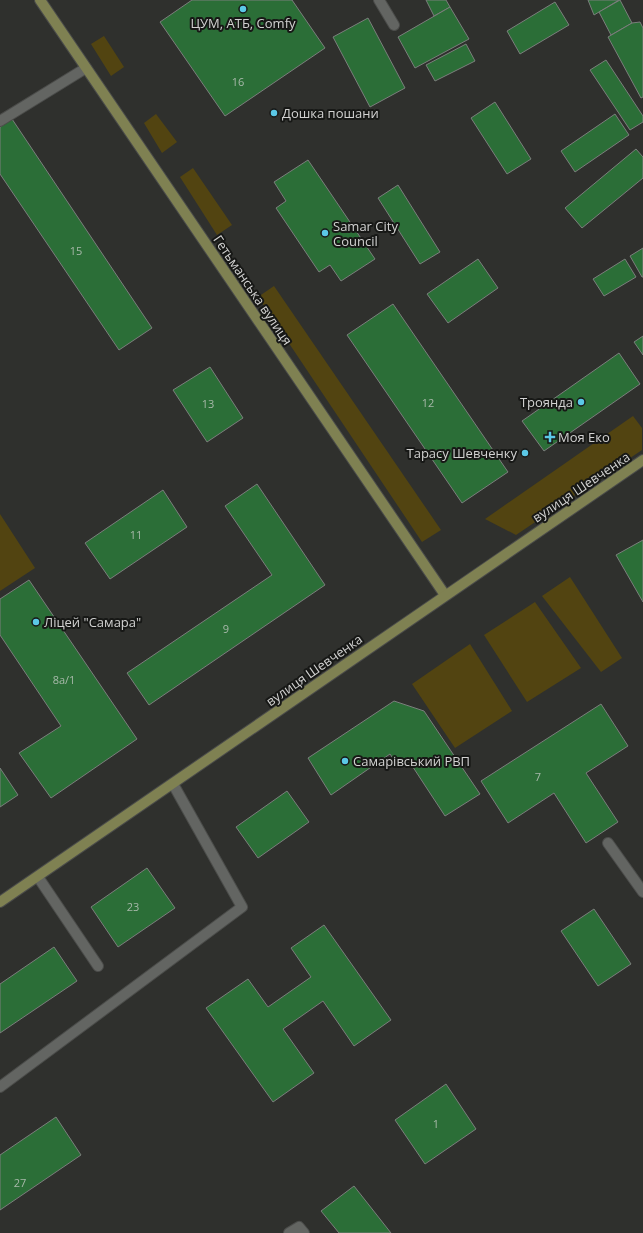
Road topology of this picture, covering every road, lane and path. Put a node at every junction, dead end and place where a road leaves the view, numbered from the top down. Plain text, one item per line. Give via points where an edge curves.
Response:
1 (40, 0) edge
2 (379, 0) edge
3 (394, 25) dead end
4 (86, 68) junction
5 (1, 119) edge
6 (643, 460) edge
7 (446, 594) junction
8 (173, 784) junction
9 (608, 843) dead end
10 (38, 877) junction
11 (643, 892) edge
12 (0, 902) edge
13 (98, 966) dead end
14 (0, 1087) edge
15 (289, 1233) edge
16 (304, 1233) edge

1 - 4 street, Гетьманська вулиця
2 - 3 street
4 - 5 street
4 - 7 street, Гетьманська вулиця
6 - 7 street, вулиця Шевченка
7 - 8 street, вулиця Шевченка
8 - 10 street, вулиця Шевченка
8 - 14 street via 242,907
9 - 11 street
10 - 12 street, вулиця Шевченка
10 - 13 street
15 - 16 street via 299,1226

